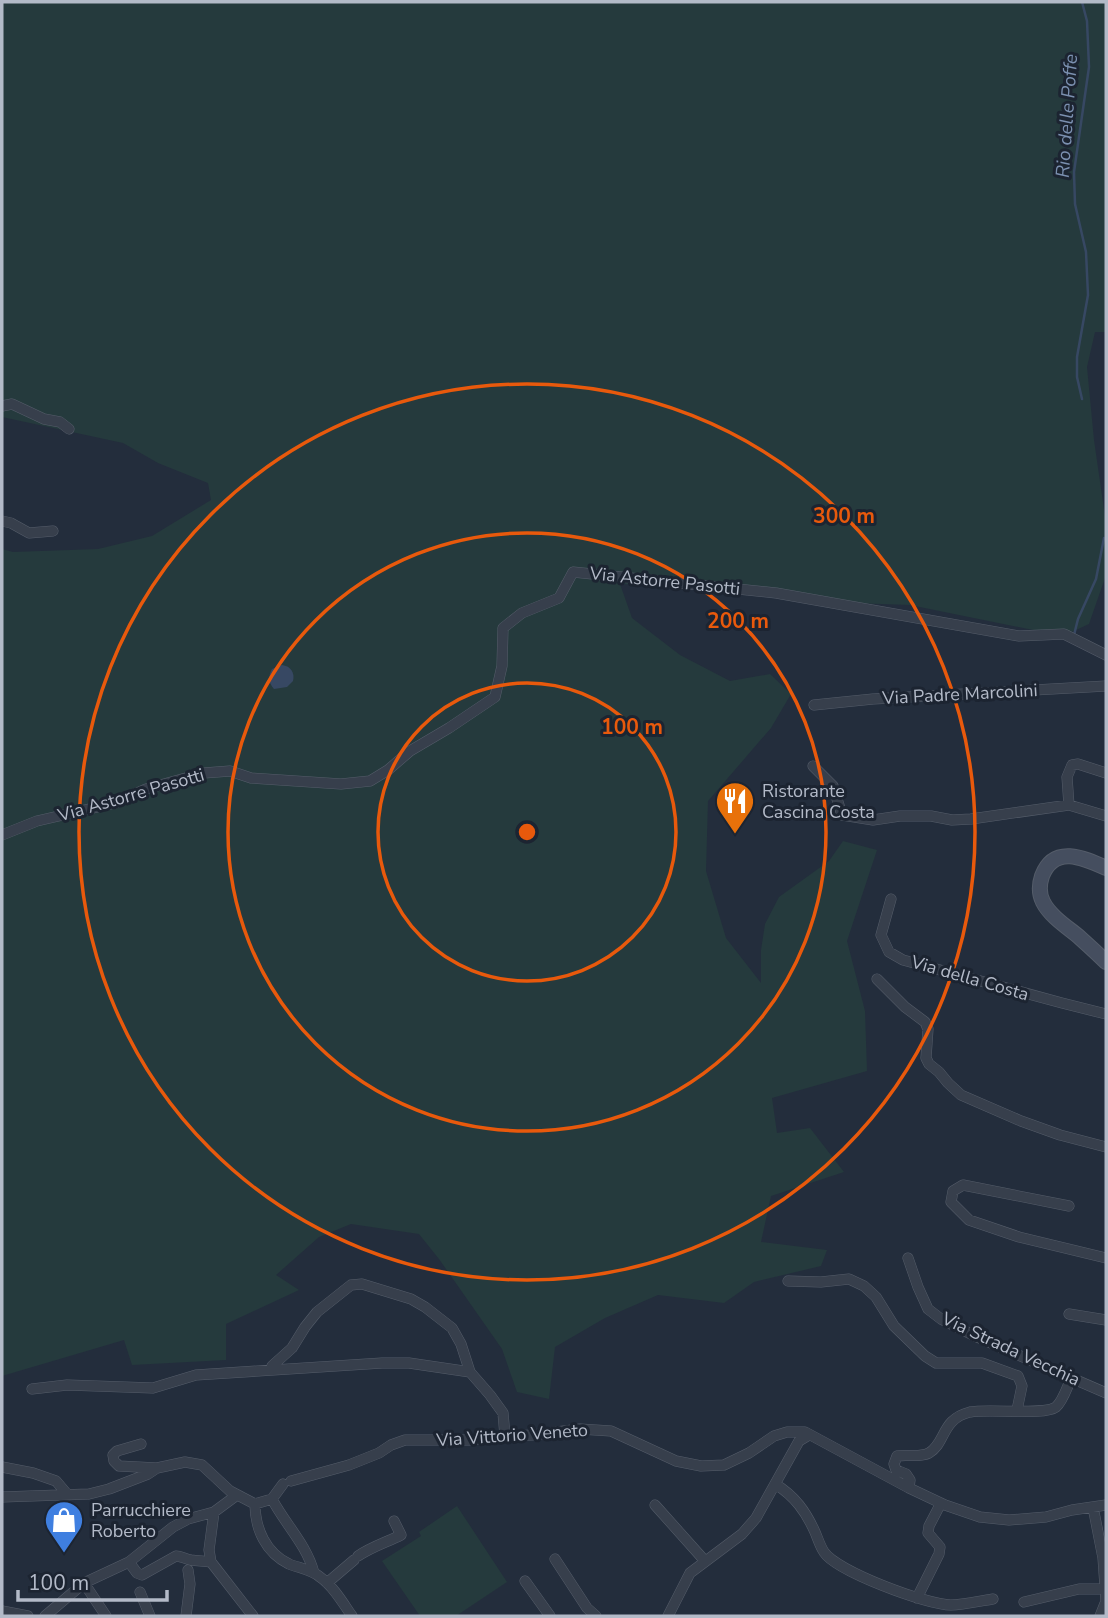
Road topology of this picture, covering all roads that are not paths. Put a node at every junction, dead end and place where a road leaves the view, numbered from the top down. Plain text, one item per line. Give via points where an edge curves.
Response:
1 (2, 406) edge
2 (69, 429) dead end
3 (2, 521) edge
4 (53, 531) dead end
5 (1106, 655) edge
6 (1106, 686) edge
7 (814, 705) dead end
8 (813, 766) dead end
9 (1106, 773) edge
10 (1069, 806) junction
11 (1106, 816) edge
12 (2, 835) edge
13 (1106, 868) edge
14 (891, 899) dead end
15 (1106, 962) edge
16 (877, 979) dead end
17 (1106, 1014) edge
18 (1106, 1147) edge
19 (1069, 1206) dead end
20 (908, 1258) dead end
21 (1106, 1258) edge
22 (788, 1281) dead end
23 (1069, 1314) dead end
24 (1106, 1320) edge
25 (271, 1370) junction
26 (470, 1371) junction
27 (1071, 1378) junction
28 (32, 1389) dead end
29 (1106, 1393) edge
30 (1017, 1410) junction
31 (809, 1435) junction
32 (505, 1436) junction
33 (141, 1444) dead end
34 (2, 1467) edge
35 (157, 1468) junction
36 (775, 1484) junction
37 (909, 1488) junction
38 (67, 1494) junction
39 (237, 1495) junction
40 (2, 1497) edge
41 (272, 1499) junction
42 (941, 1503) junction
43 (256, 1504) junction
44 (655, 1505) dead end
45 (1106, 1505) edge
46 (1093, 1507) junction
47 (214, 1511) junction
48 (394, 1521) dead end
49 (555, 1559) dead end
50 (705, 1561) junction
51 (129, 1562) junction
52 (211, 1562) junction
53 (188, 1564) junction
54 (314, 1573) junction
55 (525, 1581) dead end
56 (84, 1583) junction
57 (327, 1583) junction
58 (1105, 1589) edge
59 (140, 1592) dead end
60 (917, 1598) junction
61 (993, 1599) dead end
62 (1024, 1602) dead end
63 (2, 1611) edge
64 (28, 1616) edge
65 (45, 1616) edge
66 (106, 1616) edge
67 (150, 1616) edge
68 (186, 1616) edge
69 (253, 1616) edge
70 (352, 1616) edge
71 (550, 1616) edge
72 (596, 1616) edge
73 (668, 1616) edge
74 (1100, 1616) edge

1 - 2 street via 12,404
3 - 4 street via 29,533
5 - 12 street, Via Astorre Pasotti via 1064,634 1018,636 776,593 573,572 559,598 528,610 503,628 495,696 370,781 341,784 251,778 230,771 204,773
6 - 7 street, Via Padre Marcolini
8 - 10 street via 833,786 842,815 861,819 971,819
9 - 10 street via 1072,765 1067,777
10 - 11 street
13 - 15 main road via 1082,858 1056,858 1045,868 1039,885 1051,914
14 - 17 street, Via della Costa via 881,935 889,952 903,960
16 - 18 street via 925,1022 926,1058 961,1095 1060,1135
19 - 21 street via 963,1185 953,1191 951,1202 969,1220
20 - 27 street, Via Strada Vecchia via 928,1309 941,1319
22 - 30 street via 849,1279 864,1286 894,1326 936,1363 982,1363 1018,1376 1022,1386
23 - 24 street
25 - 26 street via 409,1363
25 - 26 street via 317,1312 351,1285 362,1284 411,1299 452,1328
25 - 28 street via 196,1375 153,1388 66,1384
26 - 32 street via 503,1413
27 - 29 street, Via Strada Vecchia
27 - 30 street via 1055,1408
30 - 37 street via 958,1416 932,1451 897,1456 896,1470 906,1474
31 - 32 street, Via Vittorio Veneto via 787,1432 724,1465 701,1466 676,1461 611,1431
31 - 36 street via 799,1441
31 - 37 street
32 - 41 street, Via Vittorio Veneto via 405,1440 349,1465 287,1483
33 - 35 street via 117,1451 114,1461 120,1466
34 - 38 street via 33,1472 57,1482
35 - 38 street via 109,1489
35 - 39 street via 185,1462 202,1465
36 - 50 street via 749,1526
36 - 60 street via 800,1504 825,1554 879,1584
37 - 42 street
38 - 40 street
39 - 43 street
39 - 47 street
41 - 43 street
41 - 54 street
42 - 46 street via 980,1517 1009,1520
42 - 60 street via 928,1533 940,1547 939,1553
43 - 54 street via 256,1523 268,1548 286,1562
44 - 50 street
45 - 46 street
46 - 58 street
47 - 51 street via 173,1527
47 - 52 street
48 - 57 street via 401,1535 368,1549
49 - 72 street
50 - 73 street via 690,1573
51 - 53 street via 142,1575 176,1556
51 - 56 street
52 - 53 street
52 - 69 street
53 - 68 street
54 - 57 street
55 - 71 street
56 - 65 street
56 - 66 street
57 - 70 street
58 - 62 street via 1079,1589
58 - 74 street
59 - 67 street
60 - 61 street via 950,1605
63 - 64 street

